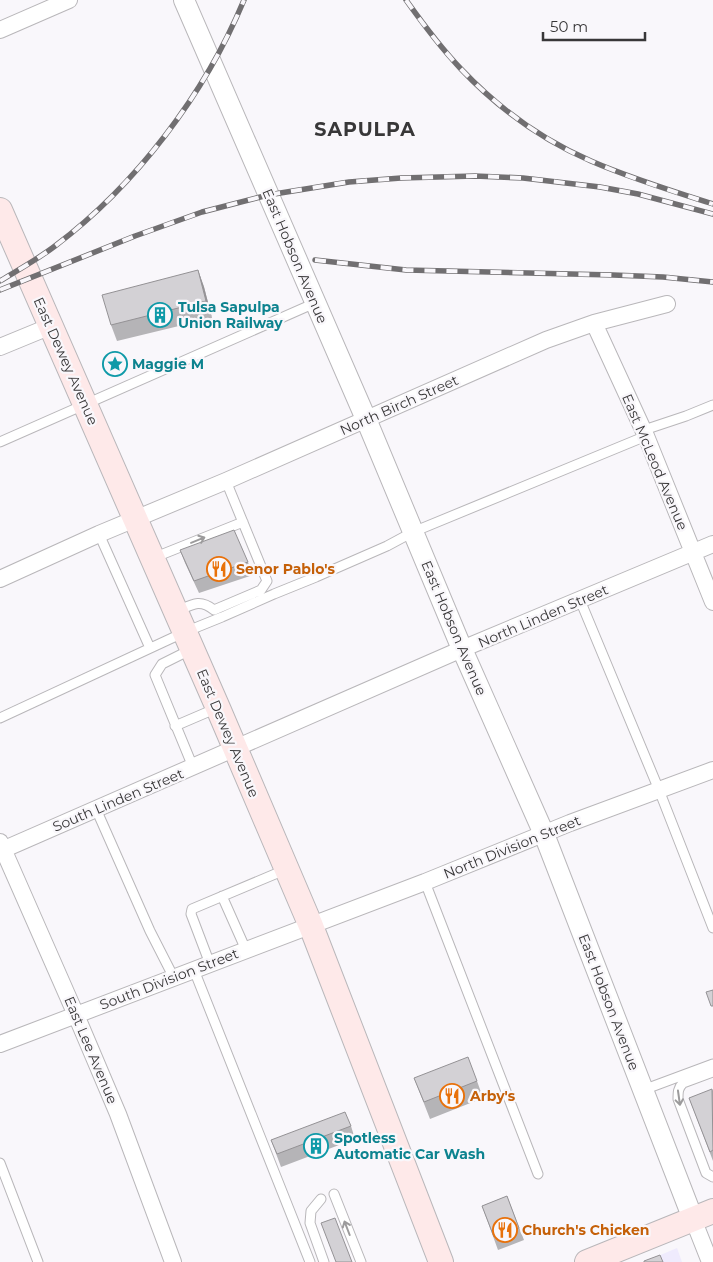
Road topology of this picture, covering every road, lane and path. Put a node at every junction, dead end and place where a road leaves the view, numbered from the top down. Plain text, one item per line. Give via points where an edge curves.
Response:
1 (68, 0) edge
2 (184, 0) edge
3 (0, 30) edge
4 (0, 210) edge
5 (315, 302) junction
6 (667, 304) dead end
7 (594, 323) junction
8 (51, 326) junction
9 (0, 347) edge
10 (86, 405) junction
11 (713, 405) edge
12 (366, 419) junction
13 (645, 433) junction
14 (0, 442) edge
15 (226, 481) junction
16 (135, 518) junction
17 (243, 522) junction
18 (413, 532) junction
19 (99, 534) junction
20 (713, 544) edge
21 (693, 552) junction
22 (152, 558) junction
23 (0, 579) edge
24 (580, 600) junction
25 (713, 602) edge
26 (184, 631) junction
27 (150, 648) junction
28 (462, 649) junction
29 (218, 708) junction
30 (0, 718) edge
31 (175, 726) junction
32 (236, 748) junction
33 (193, 767) junction
34 (713, 770) edge
35 (659, 790) junction
36 (96, 809) junction
37 (544, 834) junction
38 (1, 848) edge
39 (287, 869) junction
40 (425, 882) junction
41 (222, 896) junction
42 (311, 926) junction
43 (713, 928) edge
44 (246, 950) junction
45 (210, 964) junction
46 (194, 970) junction
47 (174, 978) junction
48 (76, 1015) junction
49 (0, 1044) edge
50 (713, 1064) edge
51 (713, 1072) edge
52 (643, 1090) junction
53 (0, 1163) edge
54 (538, 1174) dead end
55 (713, 1177) edge
56 (334, 1194) dead end
57 (321, 1199) dead end
58 (703, 1215) edge
59 (38, 1262) edge
60 (173, 1262) edge
61 (310, 1262) edge
62 (324, 1262) edge
63 (361, 1262) edge
64 (441, 1262) edge
65 (587, 1262) edge
66 (710, 1262) edge

1 - 3 street
2 - 5 street, East Hobson Avenue
4 - 8 main road, East Dewey Avenue
5 - 10 lane
5 - 12 street, East Hobson Avenue
6 - 7 street, North Birch Street
7 - 12 street, North Birch Street via 546,340
7 - 13 street, East McLeod Avenue
8 - 9 street
8 - 10 main road, East Dewey Avenue
10 - 14 lane
10 - 16 main road, East Dewey Avenue
11 - 13 lane
12 - 15 street, North Birch Street
12 - 18 street, East Hobson Avenue
13 - 18 lane
13 - 21 street, East McLeod Avenue
15 - 16 street, North Birch Street
15 - 17 lane
16 - 19 street, North Birch Street
16 - 22 main road, East Dewey Avenue
22 -> 17 lane
17 - 26 lane via 267,581 261,590 214,610 196,603
18 - 26 lane via 222,618
18 - 28 street, East Hobson Avenue
19 - 23 street, North Birch Street
19 - 27 lane
20 - 21 street, North Linden Street
21 - 24 street, North Linden Street
21 - 25 street, East McLeod Avenue
22 - 26 main road, East Dewey Avenue
24 - 28 street, North Linden Street
24 - 35 lane
26 - 27 lane
26 - 29 main road, East Dewey Avenue
26 - 31 lane via 155,674
27 - 30 lane
28 - 32 street, North Linden Street
28 - 37 street, East Hobson Avenue
29 - 31 lane
29 - 32 main road, East Dewey Avenue
31 - 33 lane
32 - 33 street, South Linden Street
32 - 39 main road, East Dewey Avenue
33 - 36 street, South Linden Street
34 - 35 street, North Division Street
35 - 37 street, North Division Street
35 - 43 lane
36 - 38 street, South Linden Street
36 - 47 lane
37 - 40 street, North Division Street
37 - 52 street, East Hobson Avenue
38 - 48 street, East Lee Avenue
39 - 41 lane
39 - 42 main road, East Dewey Avenue
40 - 42 street, North Division Street
40 - 54 lane
41 - 44 lane
41 - 45 lane via 192,909 191,914
42 - 44 street, South Division Street
42 - 64 main road, East Dewey Avenue
44 - 45 street, South Division Street
45 - 46 street, South Division Street
46 - 47 street, South Division Street
46 - 61 lane
47 - 48 street, South Division Street
48 - 49 street, South Division Street
48 - 60 street, East Lee Avenue via 118,1114
50 - 52 lane
51 -> 55 lane via 683,1083 678,1092 706,1173
52 - 58 street, East Hobson Avenue
53 - 59 lane
63 -> 56 lane
57 - 62 lane via 311,1211 310,1224
58 - 65 main road
58 - 66 street, East Hobson Avenue

